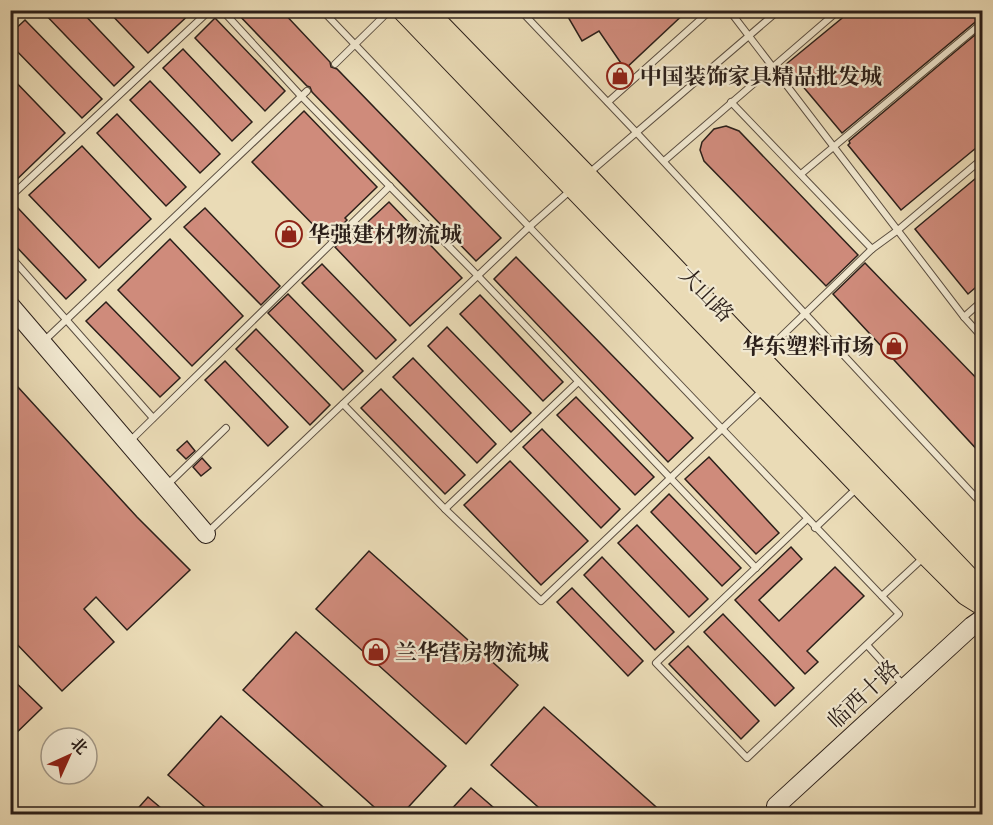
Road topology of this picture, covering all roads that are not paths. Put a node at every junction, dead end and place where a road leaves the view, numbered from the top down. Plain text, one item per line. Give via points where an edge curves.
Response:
1 (21, 10) edge
2 (210, 10) edge
3 (222, 10) edge
4 (322, 10) edge
5 (390, 10) edge
6 (402, 10) edge
7 (426, 10) edge
8 (520, 10) edge
9 (711, 10) edge
10 (729, 10) edge
11 (779, 10) edge
12 (839, 10) edge
13 (10, 19) edge
14 (982, 23) edge
15 (750, 36) junction
16 (355, 45) junction
17 (335, 63) dead end
18 (773, 66) junction
19 (304, 93) junction
20 (608, 102) junction
21 (731, 102) junction
22 (636, 132) junction
23 (835, 147) junction
24 (982, 159) edge
25 (664, 161) junction
26 (801, 174) junction
27 (580, 182) junction
28 (390, 186) junction
29 (10, 197) edge
30 (530, 227) junction
31 (898, 230) junction
32 (872, 249) junction
33 (10, 256) edge
34 (478, 276) junction
35 (982, 301) edge
36 (10, 305) edge
37 (806, 313) junction
38 (964, 317) junction
39 (67, 320) junction
40 (982, 337) edge
41 (43, 343) junction
42 (760, 357) junction
43 (578, 382) junction
44 (764, 388) junction
45 (343, 404) junction
46 (153, 418) junction
47 (226, 428) dead end
48 (722, 428) junction
49 (128, 443) junction
50 (670, 478) junction
51 (860, 485) junction
52 (166, 486) junction
53 (982, 504) edge
54 (445, 509) junction
55 (807, 519) junction
56 (815, 528) junction
57 (206, 534) joint
58 (926, 555) junction
59 (756, 568) junction
60 (982, 595) edge
61 (882, 596) junction
62 (982, 605) edge
63 (982, 619) edge
64 (867, 645) junction
65 (906, 687) junction
66 (770, 810) edge

1 - 13 lane
2 - 29 lane
3 - 19 lane
4 - 16 lane
5 - 16 lane
6 - 27 main road, 大山路
7 - 27 main road, 大山路
8 - 20 lane
9 - 20 lane
10 - 15 lane
11 - 15 lane
12 - 18 lane
14 - 23 lane
15 - 18 lane
15 - 22 lane
16 - 17 lane
16 - 30 lane
18 - 21 lane
18 - 23 lane
19 - 28 lane
19 - 39 lane
20 - 22 lane
21 - 25 lane
21 - 26 lane
22 - 25 lane
22 - 27 lane
23 - 26 lane
23 - 31 lane
24 - 31 lane
25 - 37 lane
26 - 32 lane
27 - 30 lane
27 - 42 main road, 大山路
27 - 44 main road, 大山路
28 - 34 lane
28 - 46 lane
30 - 34 lane
30 - 48 lane
31 - 32 lane
31 - 38 lane
32 - 37 lane
33 - 39 lane
34 - 43 lane
34 - 45 lane
35 - 38 lane
36 - 41 street
37 - 42 lane
37 - 53 lane
38 - 40 lane
39 - 41 lane
39 - 46 lane
41 - 49 street
42 - 60 main road, 大山路
43 - 50 lane
43 - 54 lane
44 - 48 lane
44 - 51 main road, 大山路
45 - 54 lane
45 - 57 lane
46 - 49 lane
47 - 52 lane
48 - 50 lane
48 - 55 lane
49 - 52 street
50 - 54 lane via 541,601
50 - 59 lane
51 - 56 lane
51 - 58 main road, 大山路
52 - 57 street
55 - 56 lane
55 - 59 lane
56 - 61 lane
58 - 61 lane
58 - 62 main road, 大山路 via 966,595
59 - 64 lane via 656,663 747,758
61 - 64 lane via 899,614
63 - 65 street, 临西十路
64 - 65 lane
65 - 66 street, 临西十路

